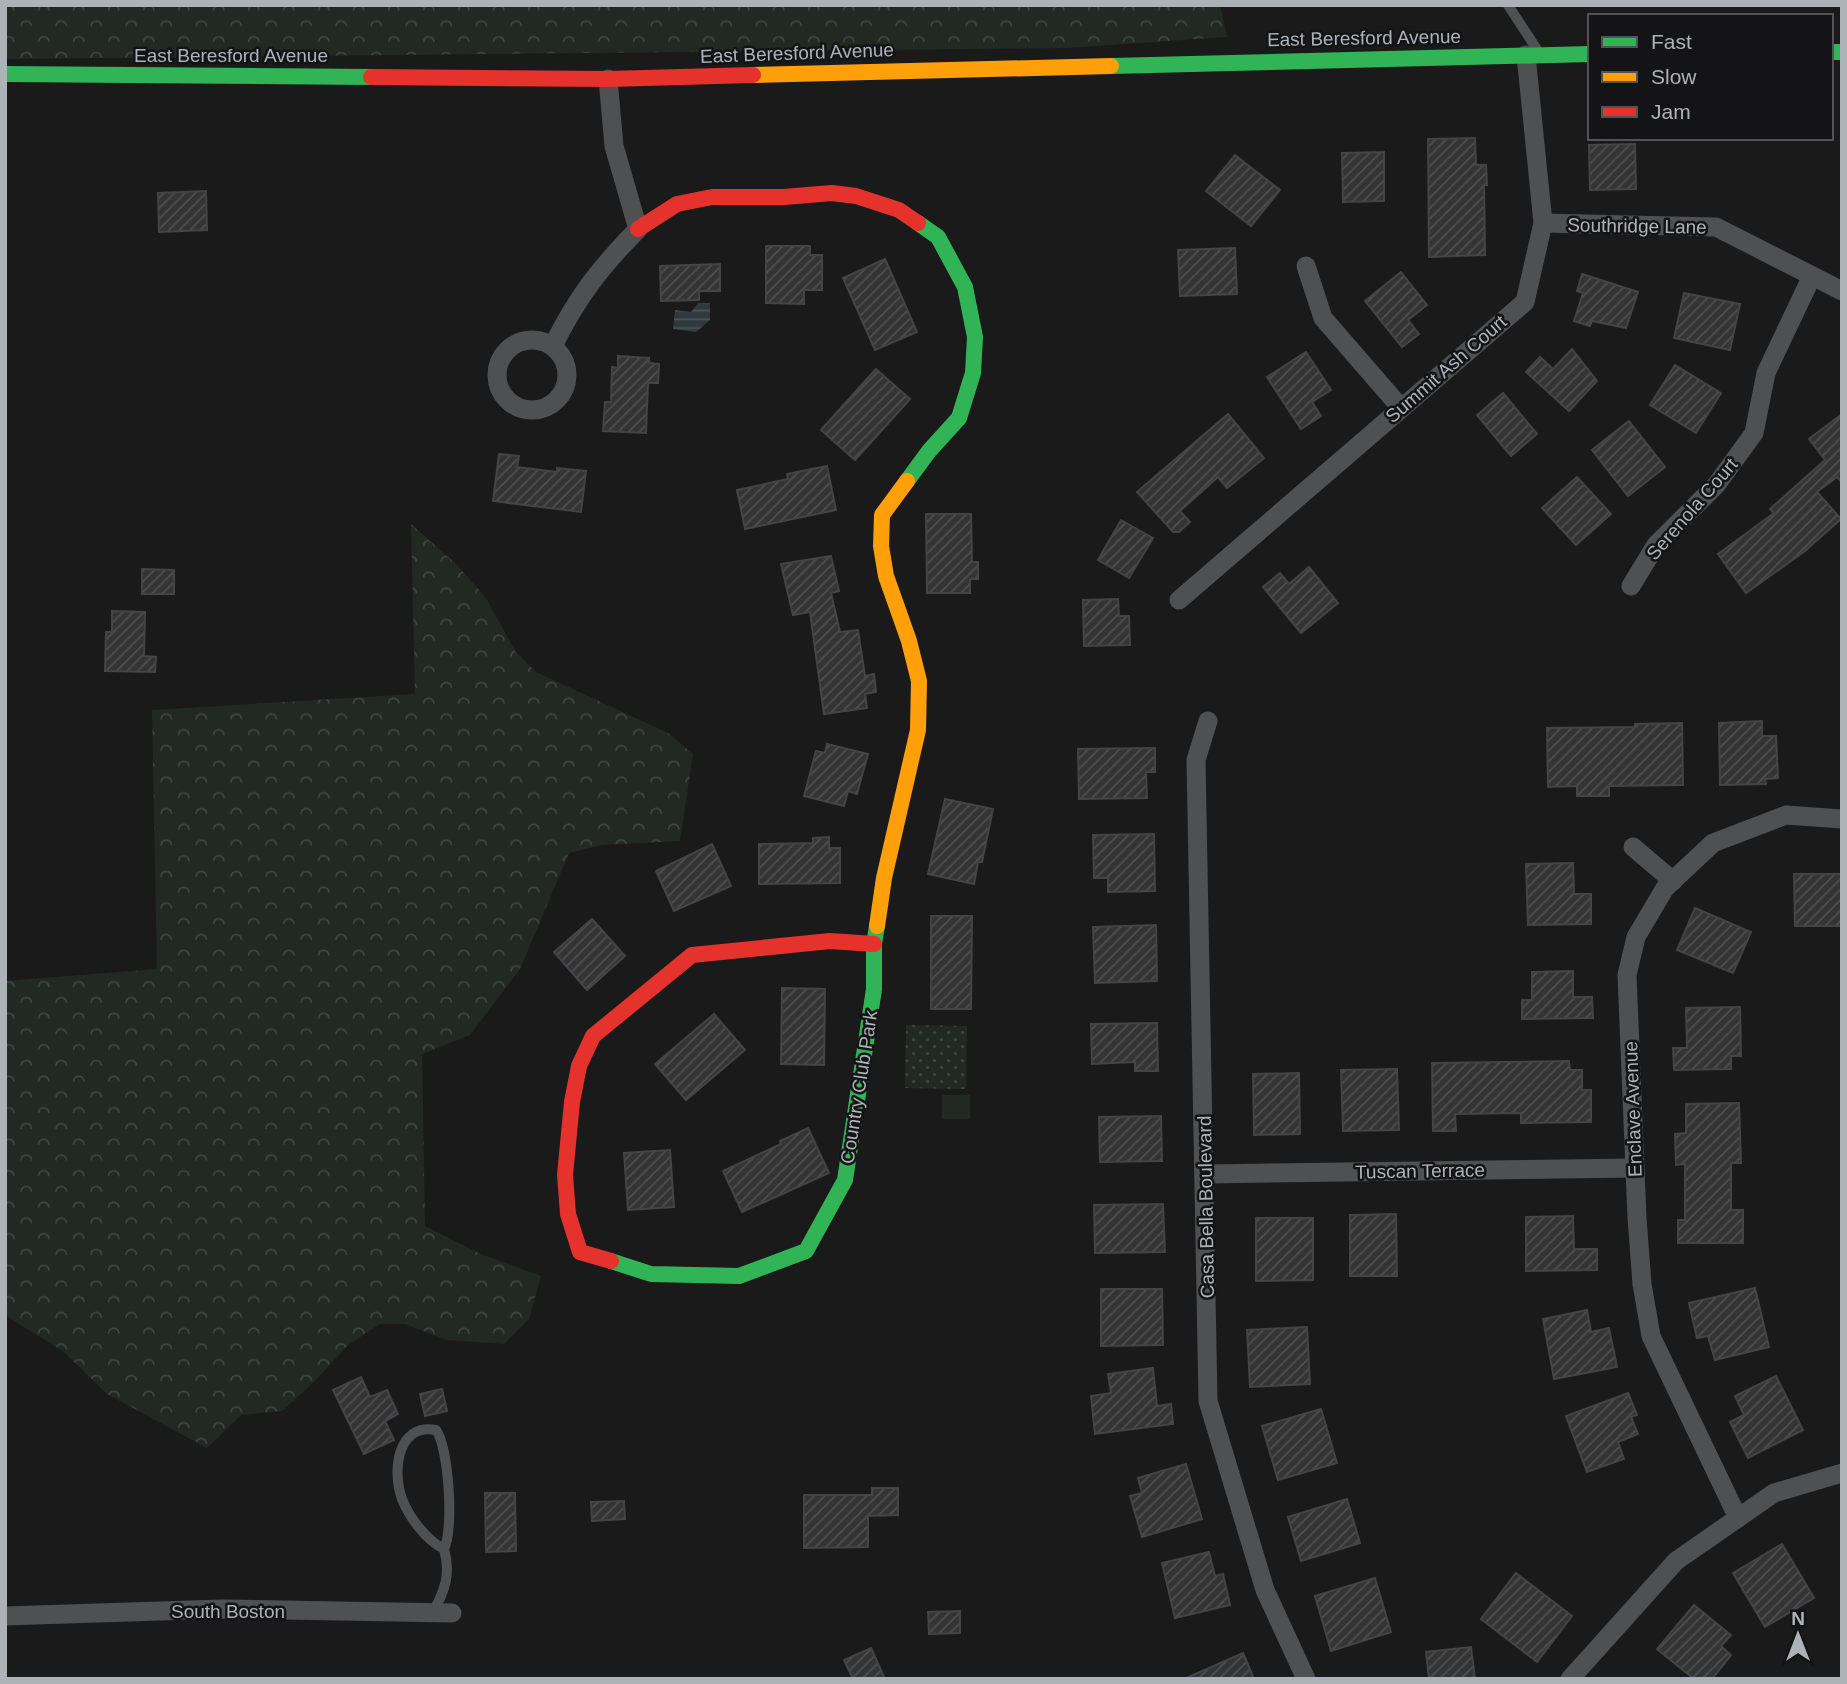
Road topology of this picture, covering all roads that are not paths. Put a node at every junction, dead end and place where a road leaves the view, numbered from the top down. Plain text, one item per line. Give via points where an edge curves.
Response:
1 (1508, 5) edge
2 (1588, 54) edge
3 (1533, 55) junction
4 (5, 74) edge
5 (608, 79) junction
6 (1543, 223) junction
7 (638, 229) junction
8 (1306, 266) dead end
9 (1812, 276) junction
10 (1842, 291) edge
11 (553, 346) dead end
12 (1401, 408) junction
13 (1632, 586) dead end
14 (1178, 600) dead end
15 (1208, 721) dead end
16 (1842, 819) edge
17 (1633, 847) dead end
18 (1673, 881) junction
19 (874, 944) junction
20 (1635, 1168) junction
21 (1206, 1174) junction
22 (1842, 1473) edge
23 (1738, 1518) junction
24 (444, 1549) junction
25 (442, 1613) joint
26 (5, 1616) edge
27 (1306, 1679) edge
28 (1570, 1679) edge

1 - 3 lane
2 - 3 street, East Beresford Avenue
3 - 5 street, East Beresford Avenue
3 - 6 street, Summit Ash Court
4 - 5 street, East Beresford Avenue
5 - 7 street via 614,146
6 - 9 street, Southridge Lane via 1716,227
6 - 12 street, Summit Ash Court via 1525,302
7 - 11 street, Country Club Park via 601,267
7 - 19 street, Country Club Park via 677,204 712,197 856,196 899,210 938,237 965,287 975,337 973,373 959,418 929,450 882,515 886,576 919,681 918,730
8 - 12 street via 1323,318
9 - 10 street, Southridge Lane
9 - 13 street, Serenola Court via 1766,373 1754,433 1717,484 1656,545
12 - 14 street, Summit Ash Court
15 - 21 street, Casa Bella Boulevard via 1196,760
16 - 18 street, Enclave Avenue via 1786,815 1713,843
17 - 18 street
18 - 20 street, Enclave Avenue via 1636,937 1627,975
19 - 19 street, Country Club Park via 874,989 845,1180 806,1251 740,1276 651,1274 580,1252 568,1214 565,1175 579,1066 593,1036 692,956 830,941
20 - 21 street, Tuscan Terrace
20 - 23 street, Enclave Avenue via 1642,1284 1651,1336
21 - 27 street, Casa Bella Boulevard via 1208,1402 1265,1590
22 - 23 street via 1774,1493
23 - 28 street via 1676,1562
24 - 24 lane via 433,1544 412,1517 399,1483 402,1444 408,1436 428,1428 442,1437 446,1462 448,1531
24 - 25 lane via 448,1563
25 - 26 street, South Boston via 222,1609

